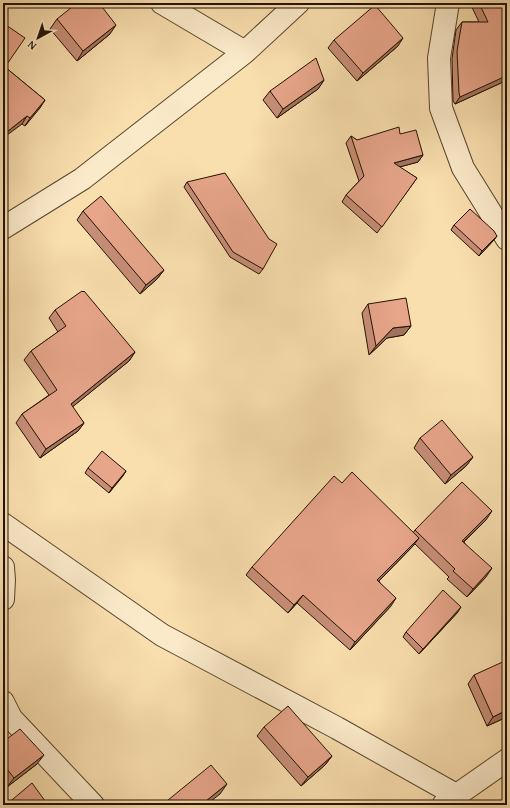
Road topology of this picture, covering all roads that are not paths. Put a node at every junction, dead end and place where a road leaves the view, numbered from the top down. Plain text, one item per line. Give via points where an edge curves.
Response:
1 (162, 3) edge
2 (298, 3) edge
3 (448, 3) edge
4 (245, 52) junction
5 (3, 228) edge
6 (507, 239) edge
7 (3, 524) edge
8 (3, 567) edge
9 (3, 599) edge
10 (3, 702) edge
11 (507, 760) edge
12 (450, 800) edge
13 (93, 805) edge

1 - 4 street
2 - 4 street
3 - 6 street via 440,58 441,108 463,168
4 - 5 street via 82,179
7 - 12 street via 162,635 336,728
8 - 9 street
10 - 13 street via 11,718
11 - 12 street

